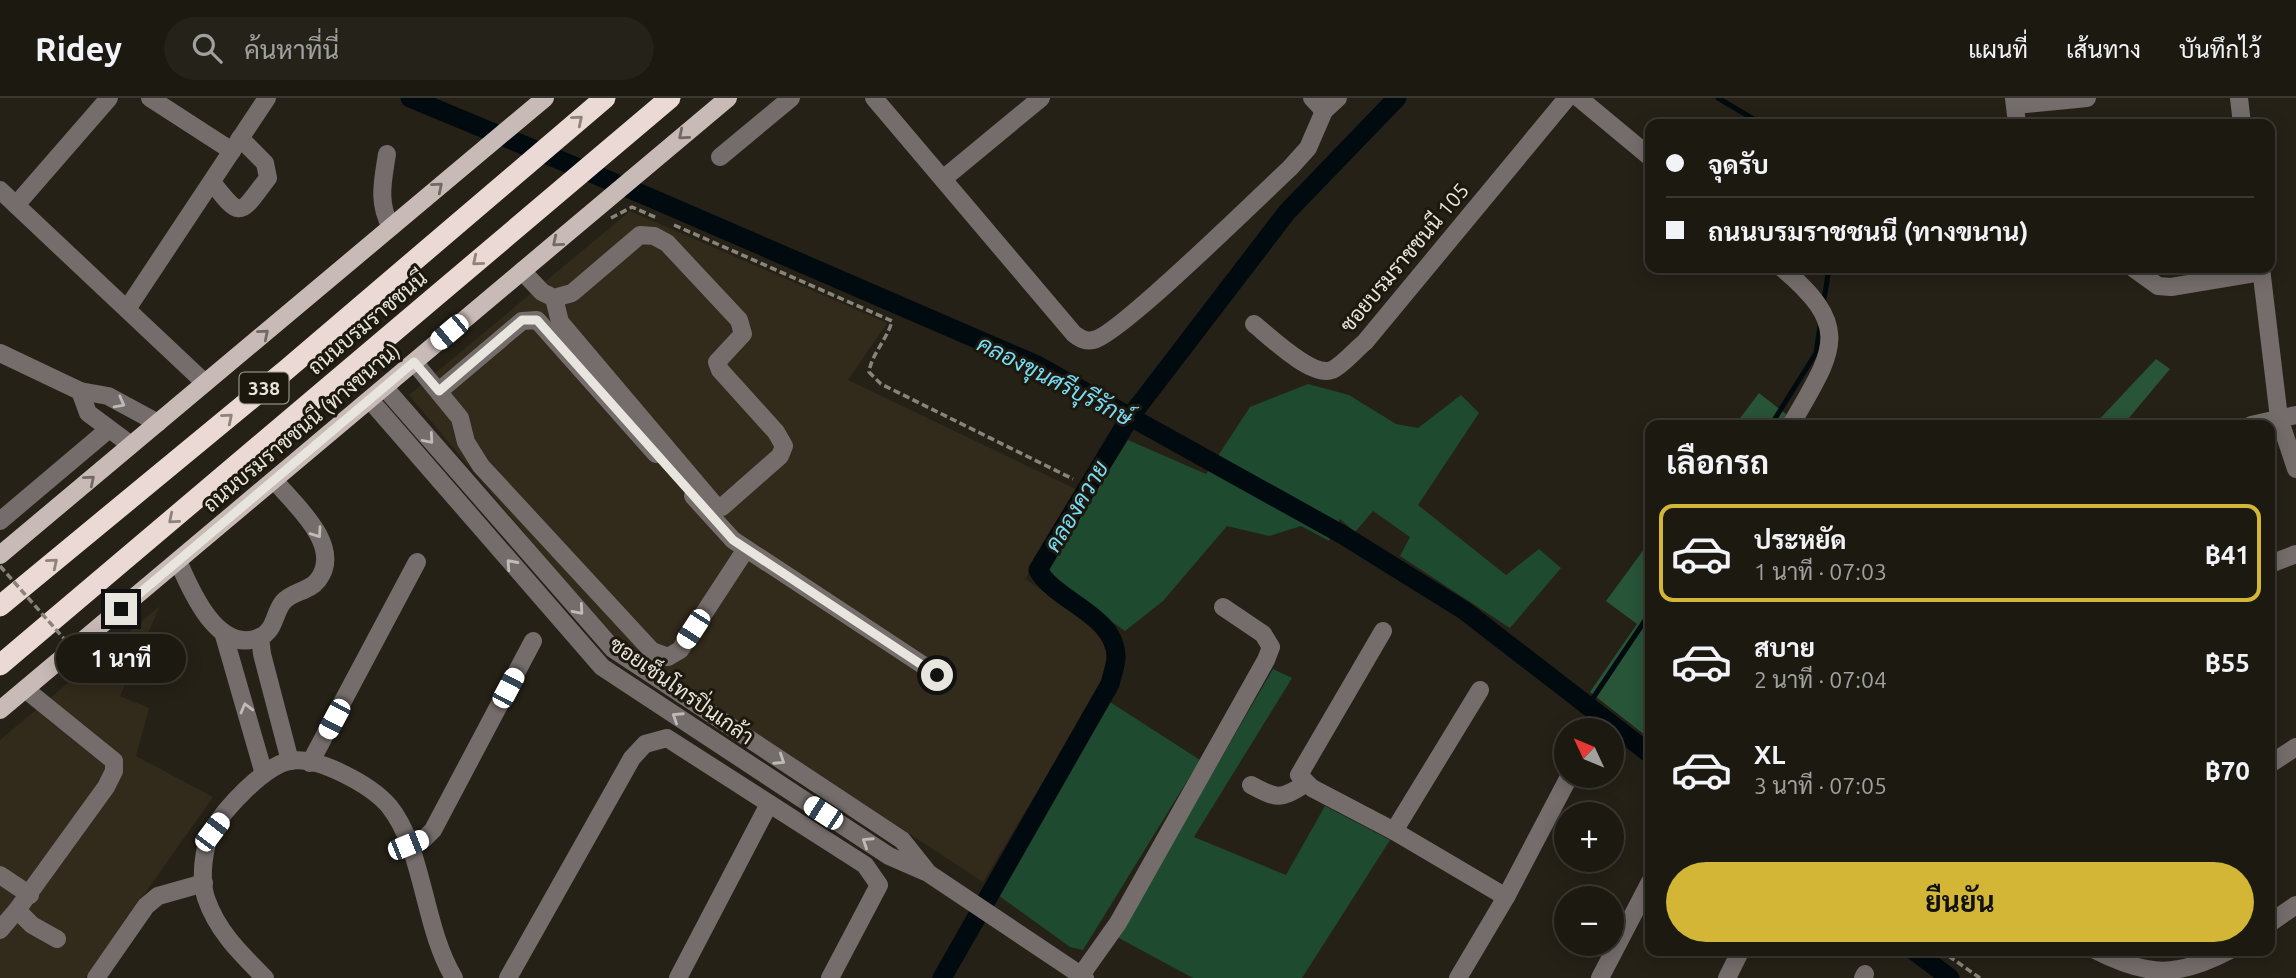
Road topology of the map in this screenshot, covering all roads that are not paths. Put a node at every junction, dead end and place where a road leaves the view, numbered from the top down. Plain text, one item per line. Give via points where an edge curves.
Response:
1 (109, 98) edge
2 (150, 98) edge
3 (267, 98) edge
4 (545, 98) edge
5 (605, 98) edge
6 (670, 98) edge
7 (728, 98) edge
8 (791, 98) edge
9 (874, 98) edge
10 (1041, 98) edge
11 (1338, 98) edge
12 (1567, 98) edge
13 (1579, 98) edge
14 (2087, 98) edge
15 (2239, 98) edge
16 (2015, 101) edge
17 (1318, 105) edge
18 (2017, 119) edge
19 (2241, 119) edge
20 (236, 144) junction
21 (1645, 153) edge
22 (387, 154) dead end
23 (720, 157) dead end
24 (943, 179) junction
25 (212, 182) junction
26 (0, 190) edge
27 (16, 205) junction
28 (391, 227) junction
29 (522, 271) junction
30 (1787, 273) edge
31 (2140, 273) edge
32 (2245, 273) edge
33 (2262, 273) edge
34 (554, 298) junction
35 (127, 309) junction
36 (1254, 324) dead end
37 (0, 353) edge
38 (414, 362) junction
39 (205, 383) junction
40 (384, 388) junction
41 (80, 391) junction
42 (439, 391) junction
43 (370, 400) junction
44 (2288, 416) edge
45 (1794, 420) edge
46 (158, 423) junction
47 (109, 429) junction
48 (131, 445) junction
49 (2296, 469) edge
50 (274, 480) junction
51 (0, 521) edge
52 (746, 549) junction
53 (2296, 554) edge
54 (0, 555) edge
55 (178, 561) junction
56 (417, 562) dead end
57 (2275, 562) edge
58 (0, 606) edge
59 (1223, 607) dead end
60 (1383, 631) dead end
61 (223, 632) junction
62 (260, 637) junction
63 (533, 641) dead end
64 (0, 665) edge
65 (937, 675) dead end
66 (25, 689) junction
67 (1480, 690) dead end
68 (0, 710) edge
69 (2296, 747) edge
70 (290, 761) junction
71 (2275, 761) edge
72 (310, 764) junction
73 (264, 774) junction
74 (1305, 784) junction
75 (1251, 785) dead end
76 (1563, 788) edge
77 (769, 804) junction
78 (1394, 831) junction
79 (408, 845) junction
80 (928, 873) junction
81 (0, 875) edge
82 (204, 883) junction
83 (1645, 892) edge
84 (30, 895) junction
85 (1506, 897) junction
86 (2296, 905) edge
87 (17, 910) junction
88 (2275, 920) edge
89 (0, 930) edge
90 (57, 939) dead end
91 (1738, 956) edge
92 (2109, 956) edge
93 (2218, 956) edge
94 (1082, 977) edge
95 (96, 978) edge
96 (265, 978) edge
97 (454, 978) edge
98 (508, 978) edge
99 (678, 978) edge
100 (830, 978) edge
101 (1458, 978) edge
102 (1600, 978) edge
103 (1727, 978) edge

1 - 27 street
2 - 20 street
3 - 20 street
28 -> 4 main road, 338
58 -> 5 highway, ถนนบรมราชชนนี / 338
6 -> 64 highway, ถนนบรมราชชนนี / 338
7 -> 29 main road, ถนนบรมราชชนนี (ทางขนาน)
8 - 23 street
9 - 24 street
10 - 24 street
11 - 17 street
12 - 36 street, ซอยบรมราชชนนี 105 via 1365,342 1333,370 1324,372 1298,361
13 - 21 street
14 - 16 street
15 - 19 street
16 - 18 street
17 - 24 street via 1308,148 1290,168 1135,311 1095,340 1074,334
20 - 25 street
20 - 25 street via 265,163 268,178 239,210 232,208
22 - 28 street via 381,199
25 - 35 street
26 - 27 street
27 - 35 street
39 -> 28 main road, 338
29 - 34 street
29 - 38 main road, ถนนบรมราชชนนี (ทางขนาน)
30 - 45 street via 1822,309 1831,332 1826,357
31 - 32 street via 2158,286 2171,287
33 - 44 street
34 - 34 street via 572,293 640,234 667,243 739,320 743,334 717,362 776,432 784,446 780,456 722,506 714,503 560,322
35 - 39 street
37 - 41 street
38 - 40 main road, ถนนบรมราชชนนี (ทางขนาน)
38 - 42 street
39 - 46 main road, 338
40 - 43 main road, ถนนบรมราชชนนี (ทางขนาน)
40 -> 80 street, ซอยเซ็นโทรปิ่นเกล้า via 613,649 902,840
41 -> 46 street via 107,396
41 - 47 street via 88,413
42 - 52 street via 522,320 537,320 718,525
42 - 52 street via 460,418 466,442 481,466 652,651 668,657 680,650
43 - 50 main road, ถนนบรมราชชนนี (ทางขนาน)
80 -> 43 street, ซอยเซ็นโทรปิ่นเกล้า via 889,856 602,667
44 - 49 street
46 - 48 main road, 338
47 - 48 street
47 - 51 street
54 -> 48 main road, 338
50 - 55 main road, ถนนบรมราชชนนี (ทางขนาน)
50 -> 62 street via 323,538 326,557 320,579 305,591 287,596 271,628
52 - 65 street
53 - 57 street
55 - 61 street via 204,612
55 - 66 main road, ถนนบรมราชชนนี (ทางขนาน)
56 - 72 street
59 - 94 street via 1263,634 1271,647 1118,923
60 - 74 street via 1306,760 1299,775
61 - 62 street via 244,639
73 -> 61 street
62 - 70 street
63 - 79 street via 433,830
66 - 68 main road, ถนนบรมราชชนนี (ทางขนาน)
66 - 84 street via 114,761 106,787
67 - 78 street
69 - 71 street
70 - 72 street
70 - 73 street
72 - 79 street via 325,765 388,805
73 - 82 street via 235,800 212,832
74 - 75 street via 1286,797
74 - 78 street
76 - 85 street
77 - 98 street via 667,738 645,744 632,758
77 - 99 street
77 - 100 street via 865,865 878,885
78 - 85 street
79 - 97 street via 441,956
80 - 94 street, ซอยเซ็นโทรปิ่นเกล้า
81 - 84 street
82 - 95 street via 158,896 146,906
82 - 96 street via 205,897 225,937
83 - 102 street
84 - 87 street
85 - 101 street
86 - 88 street
87 - 89 street
87 - 90 street
91 - 103 street
92 - 93 street via 2152,974 2192,969

